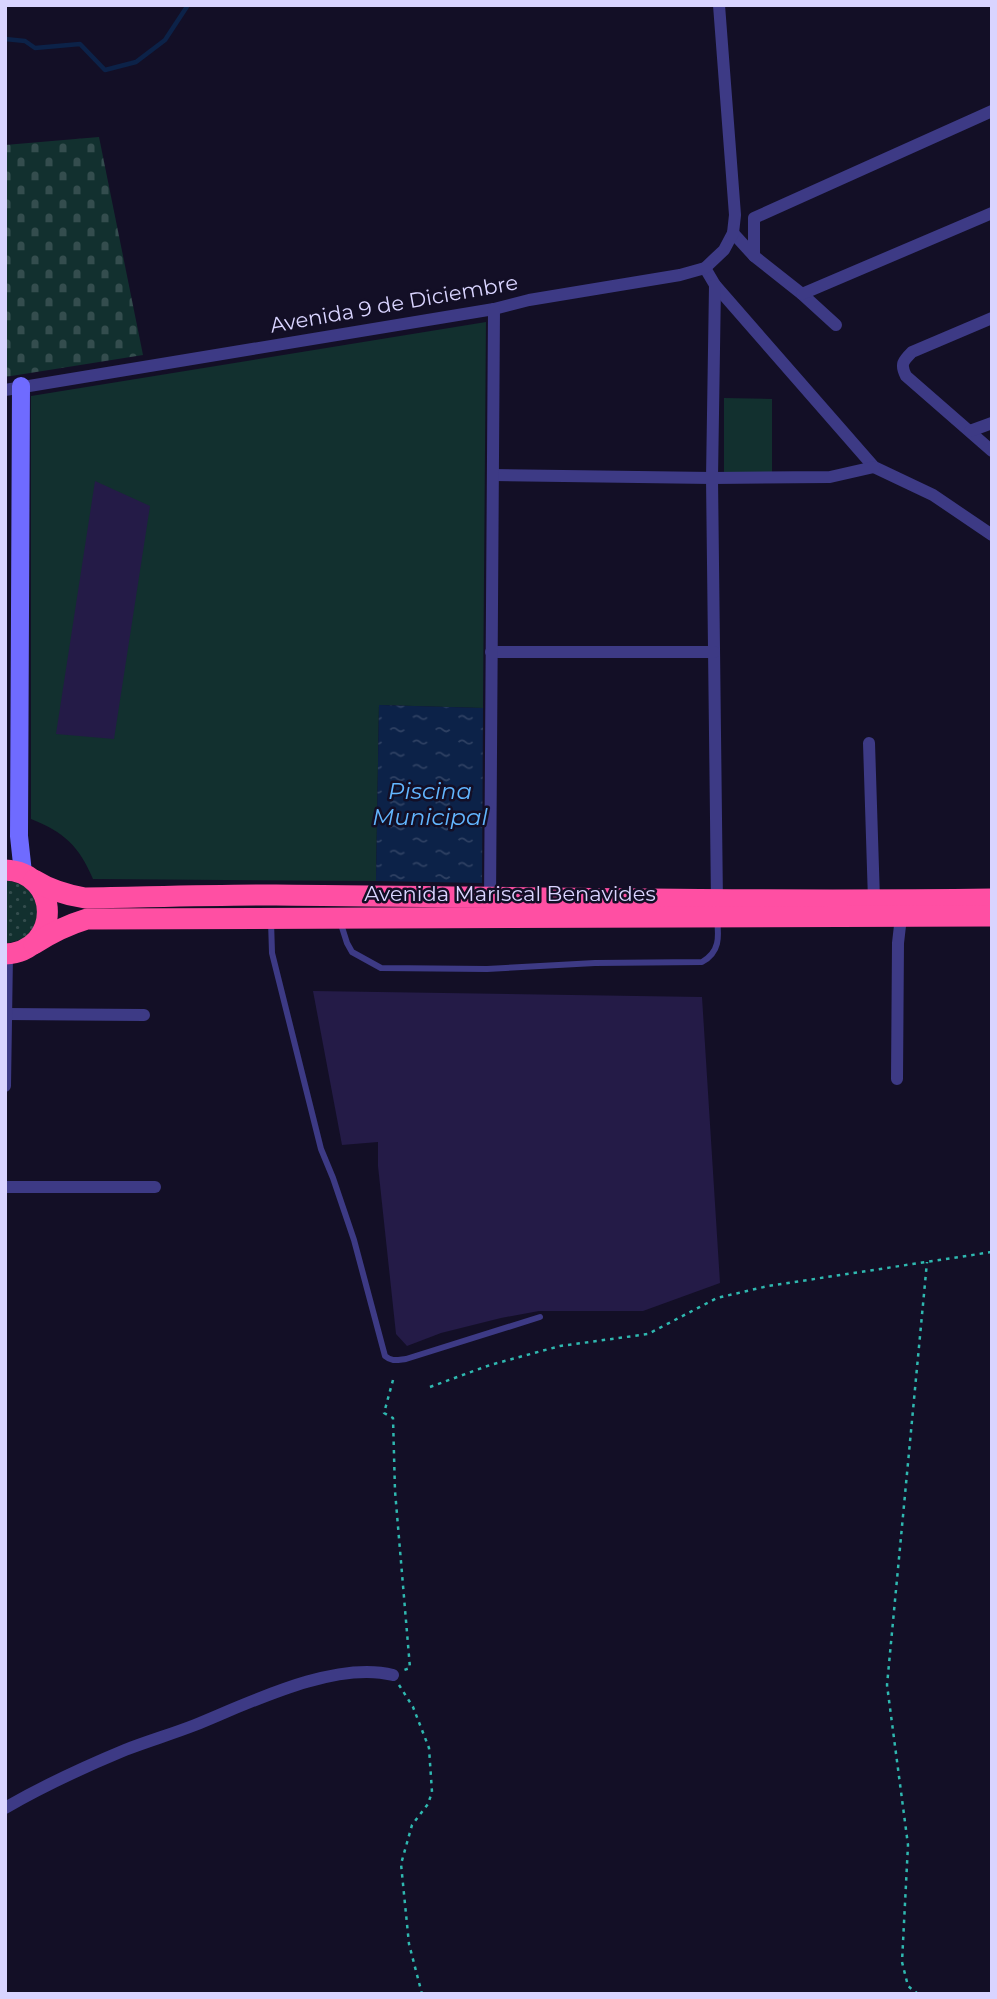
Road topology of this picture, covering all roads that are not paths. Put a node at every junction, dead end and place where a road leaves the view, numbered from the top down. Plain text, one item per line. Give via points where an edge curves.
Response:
1 (719, 5) edge
2 (992, 111) edge
3 (992, 213) edge
4 (733, 233) junction
5 (754, 256) junction
6 (705, 268) junction
7 (715, 285) junction
8 (802, 294) junction
9 (494, 309) junction
10 (992, 318) edge
11 (836, 325) dead end
12 (13, 388) edge
13 (992, 423) edge
14 (970, 432) junction
15 (992, 452) edge
16 (874, 467) junction
17 (493, 475) junction
18 (712, 478) junction
19 (992, 536) edge
20 (492, 652) junction
21 (714, 652) junction
22 (869, 743) dead end
23 (21, 875) edge
24 (273, 895) junction
25 (992, 899) edge
26 (874, 900) junction
27 (491, 908) junction
28 (717, 908) junction
29 (992, 916) edge
30 (901, 917) junction
31 (271, 919) junction
32 (340, 919) junction
33 (34, 944) junction
34 (6, 955) edge
35 (6, 1014) edge
36 (144, 1015) dead end
37 (897, 1079) dead end
38 (5, 1086) edge
39 (5, 1187) edge
40 (155, 1187) dead end
41 (540, 1317) dead end
42 (393, 1675) road end
43 (5, 1808) edge

1 - 4 street via 735,194
2 - 5 street via 754,218
3 - 8 street
4 - 5 street
4 - 6 street via 724,250
5 - 8 street
6 - 7 street
6 - 9 street, Avenida 9 de Diciembre
7 - 16 street
7 - 18 street
8 - 11 street
9 - 12 street, Avenida 9 de Diciembre
9 - 17 street
10 - 14 street via 912,352 903,361 906,376
12 - 23 street
13 - 14 street
14 - 15 street
16 - 18 street via 830,477
16 - 19 street via 933,495
17 - 18 street
17 - 20 street
18 - 21 street
20 - 21 street
20 - 27 street
21 - 28 street
22 - 26 street
23 - 24 highway, Avenida Mariscal Benavides via 85,898
23 - 33 highway via 44,894 49,912 45,930
24 - 27 highway, Avenida Mariscal Benavides
24 - 31 lane
25 - 26 highway, Avenida Mariscal Benavides
26 - 28 highway, Avenida Mariscal Benavides
27 - 28 highway, Avenida Mariscal Benavides
27 - 32 highway, Avenida Mariscal Benavides
28 - 30 highway, Avenida Mariscal Benavides
28 - 32 lane via 719,940 710,958 702,962 487,969 382,968 352,952
29 - 30 highway, Avenida Mariscal Benavides
30 - 37 street
31 - 32 highway, Avenida Mariscal Benavides
31 - 33 highway, Avenida Mariscal Benavides via 87,919
31 - 41 lane via 272,953 321,1149 354,1240 386,1356 395,1361 405,1359
33 - 34 highway, Avenida Mariscal Benavides
34 - 35 street
35 - 36 street
35 - 38 street
39 - 40 street
42 - 43 street via 377,1671 329,1676 276,1691 127,1749

